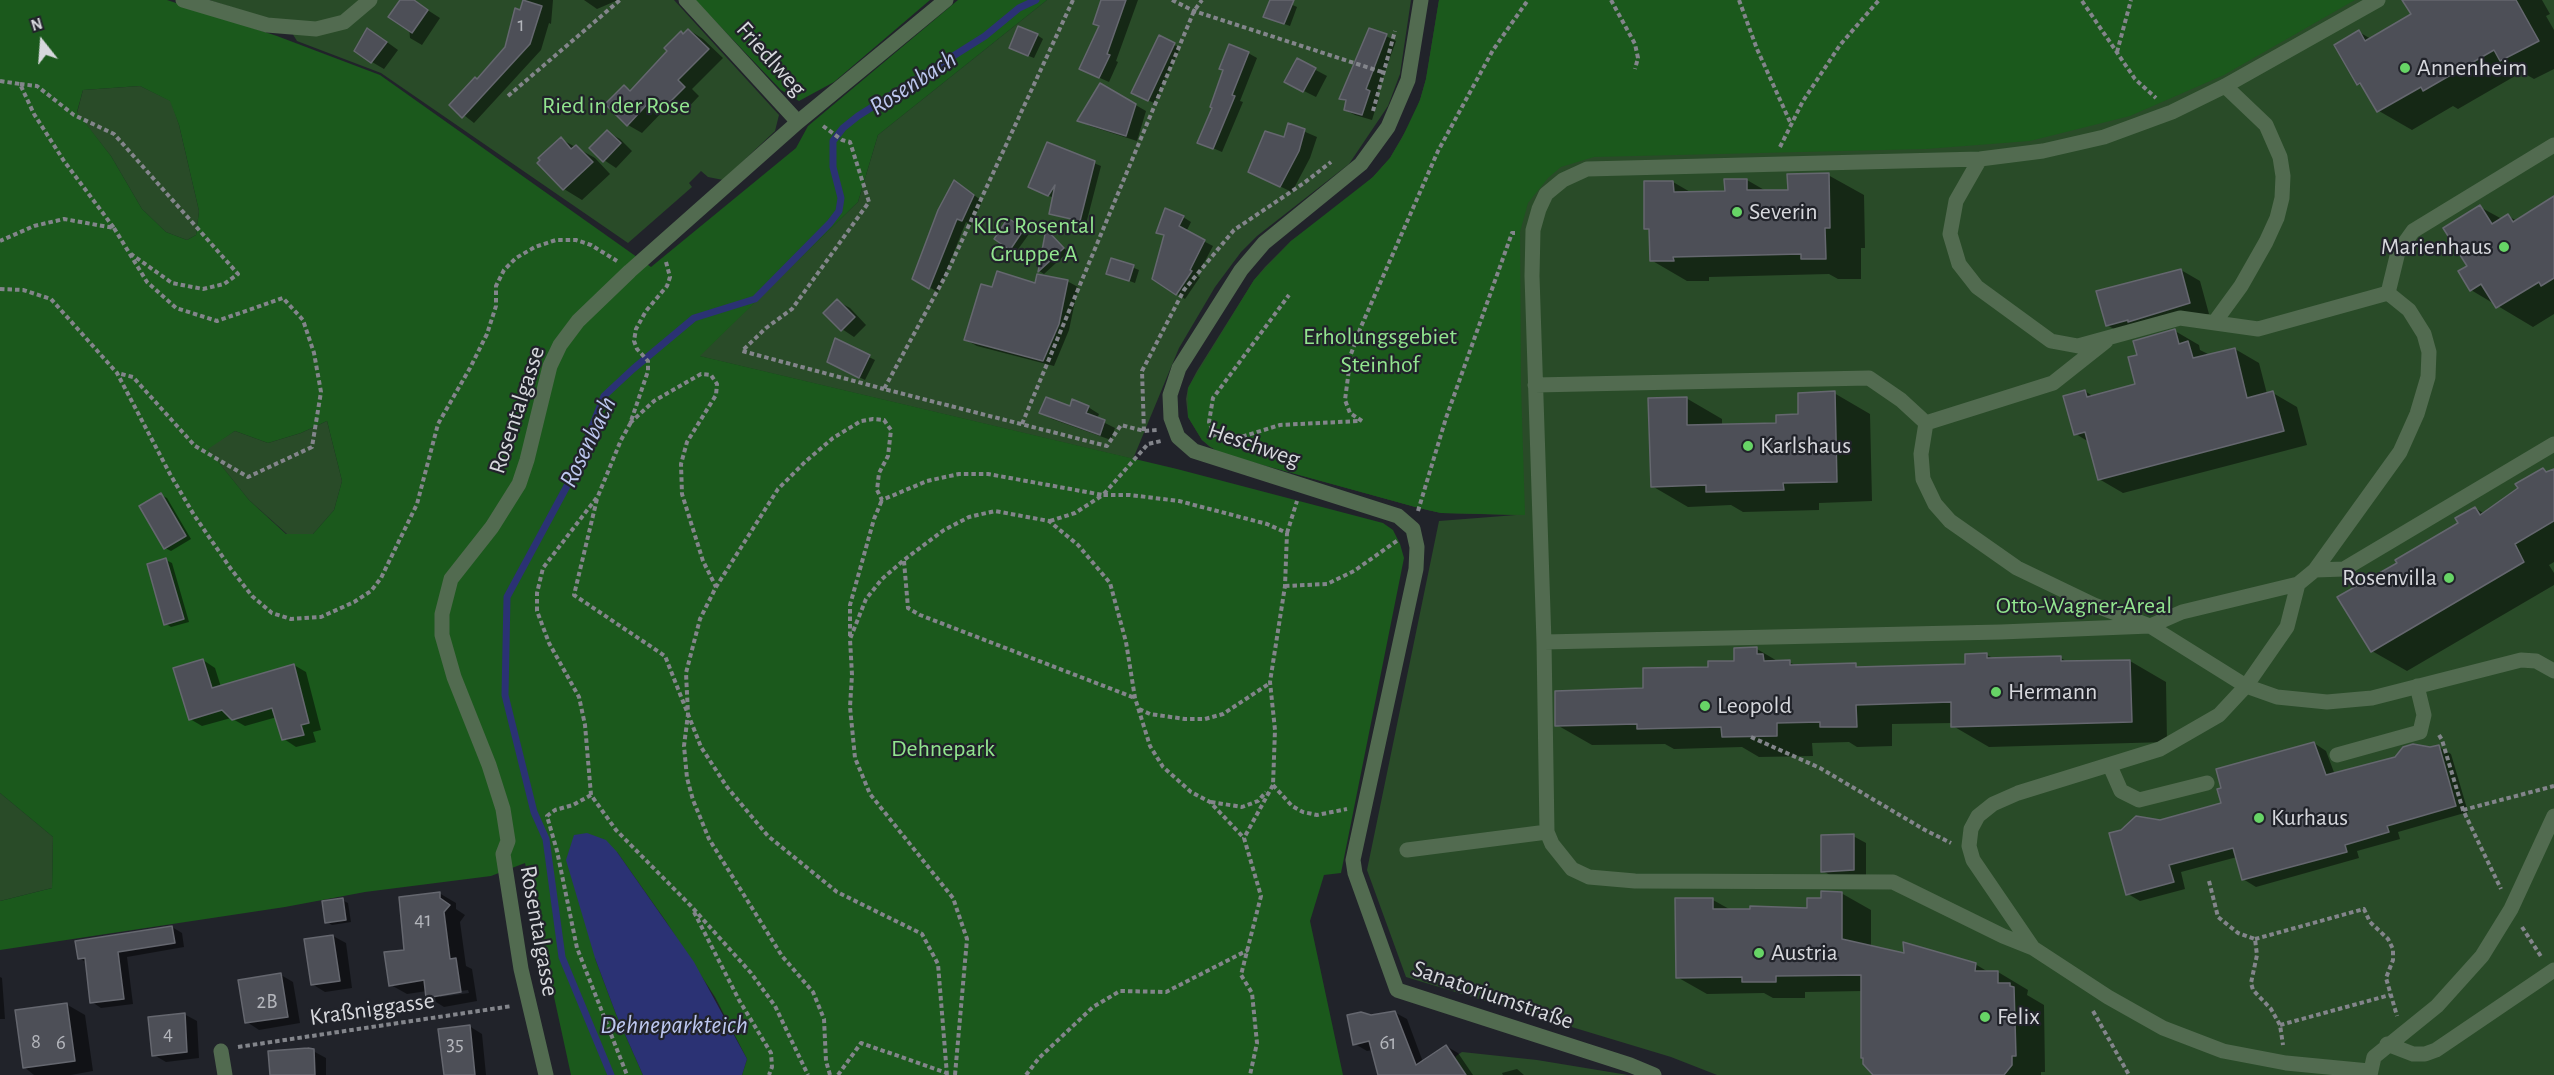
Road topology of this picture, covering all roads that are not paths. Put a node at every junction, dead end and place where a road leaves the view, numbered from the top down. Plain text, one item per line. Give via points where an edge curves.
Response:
1 (183, 0) edge
2 (370, 0) edge
3 (686, 0) edge
4 (946, 0) edge
5 (1421, 0) edge
6 (2378, 0) edge
7 (2225, 86) junction
8 (798, 122) junction
9 (2554, 145) edge
10 (1980, 159) junction
11 (2388, 293) junction
12 (2214, 323) junction
13 (2111, 337) junction
14 (1535, 385) junction
15 (1926, 423) junction
16 (2554, 444) edge
17 (2315, 570) junction
18 (2298, 584) junction
19 (2150, 626) junction
20 (1544, 642) junction
21 (2554, 671) edge
22 (2246, 686) junction
23 (2417, 686) junction
24 (2337, 755) dead end
25 (2110, 766) junction
26 (2207, 783) dead end
27 (1366, 802) joint
28 (2554, 816) edge
29 (1547, 832) junction
30 (1407, 850) dead end
31 (2033, 948) junction
32 (2552, 971) edge
33 (2387, 1044) junction
34 (221, 1051) road end
35 (2370, 1073) edge
36 (225, 1075) edge
37 (546, 1075) edge
38 (1654, 1075) edge

1 - 2 street via 267,25 316,28 344,22
3 - 8 street, Friedlweg
4 - 8 street, Rosentalgasse
5 - 27 street, Heschweg via 1408,80 1388,127 1361,164 1264,243 1220,300 1188,352 1173,383 1169,407 1176,433 1194,451 1398,516 1413,529 1416,569
6 - 7 street
7 - 10 street via 2172,112 2104,137 2043,151
7 - 12 street via 2266,125 2280,157 2282,198 2266,243
8 - 37 street, Rosentalgasse via 597,301 560,345 550,366 519,484 492,527 451,579 442,614 442,634 503,809 508,841 503,854 528,1004
9 - 11 street via 2413,231 2398,252
10 - 13 street via 1956,201 1950,234 1959,264 1977,288 2051,341 2078,346
10 - 14 street via 1587,169 1563,180 1546,194 1533,230
11 - 12 street via 2258,329
11 - 17 street via 2409,310 2424,334 2429,352 2428,377 2400,452
12 - 13 street via 2180,318
13 - 15 street via 2053,383
14 - 15 street via 1869,378
14 - 20 street
15 - 19 street via 1921,454 1923,479 1935,504 1950,521 2018,568
16 - 17 street via 2344,569
17 - 18 street
18 - 19 street via 2182,612
18 - 22 street via 2287,627
19 - 20 street
19 - 22 street
20 - 29 street
21 - 23 street via 2536,661 2510,661
22 - 23 street via 2277,697 2327,702 2372,698
22 - 25 street via 2219,715 2160,749
23 - 24 street via 2424,715 2420,732
25 - 26 street via 2121,791 2139,800
25 - 31 street via 1993,804 1978,816 1971,829 1971,852
27 - 38 street, Sanatoriumstraße via 1355,844 1355,873 1397,990
28 - 33 street via 2511,909 2482,956 2437,1006
29 - 30 street
29 - 31 street via 1572,869 1589,877 1635,881 1893,882
31 - 35 street via 2163,1028 2223,1051
32 - 33 street via 2436,1050 2413,1054
33 - 35 street via 2374,1057
34 - 36 street

